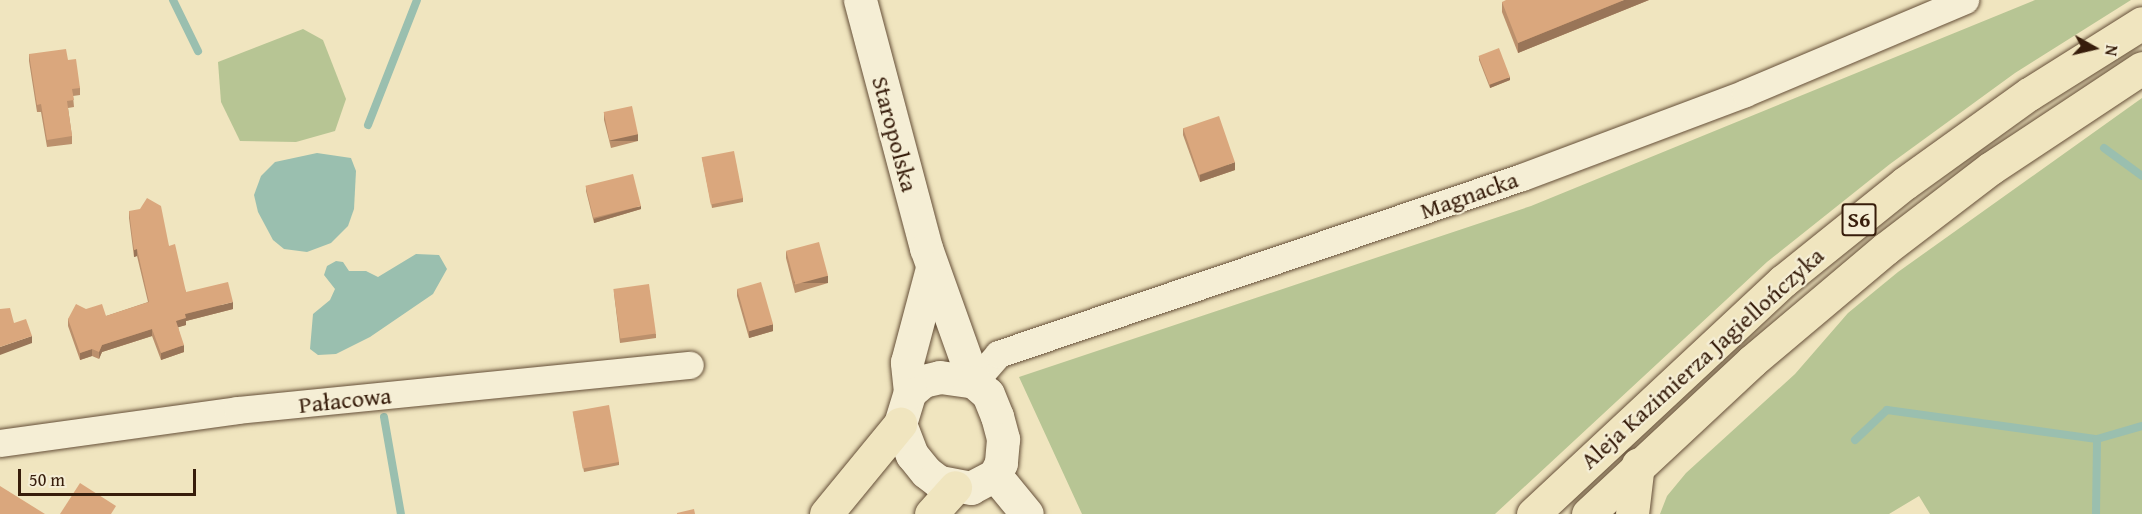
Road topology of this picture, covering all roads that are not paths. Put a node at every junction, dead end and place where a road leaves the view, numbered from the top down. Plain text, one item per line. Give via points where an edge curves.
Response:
1 (860, 0) edge
2 (1965, 0) edge
3 (2142, 22) edge
4 (2142, 68) edge
5 (932, 268) junction
6 (690, 365) dead end
7 (974, 382) junction
8 (910, 392) junction
9 (900, 424) junction
10 (0, 443) edge
11 (1638, 465) junction
12 (995, 475) junction
13 (955, 487) junction
14 (826, 514) edge
15 (931, 514) edge
16 (1027, 514) edge
17 (1533, 514) edge
18 (1588, 514) edge
19 (1632, 514) edge

1 - 5 main road, Staropolska
2 - 7 street, Magnacka via 1745,93 1522,177 998,354
3 - 17 highway, Aleja Kazimierza Jagiellończyka / S6 via 2029,94 1905,183 1783,281
4 - 11 highway, Aleja Kazimierza Jagiellończyka / S6 via 1991,168 1885,249
5 - 7 main road, Staropolska
5 - 8 main road, Staropolska via 907,362
6 - 10 street, Pałacowa via 237,410
7 - 8 main road via 940,377 923,381
7 - 12 main road via 988,394 1003,439 1001,463
8 - 9 main road
9 - 13 main road via 912,455 926,472
9 - 14 highway
11 - 18 highway, Aleja Kazimierza Jagiellończyka / S6
11 - 19 highway
12 - 13 main road via 971,488
12 - 16 main road
13 - 15 highway

